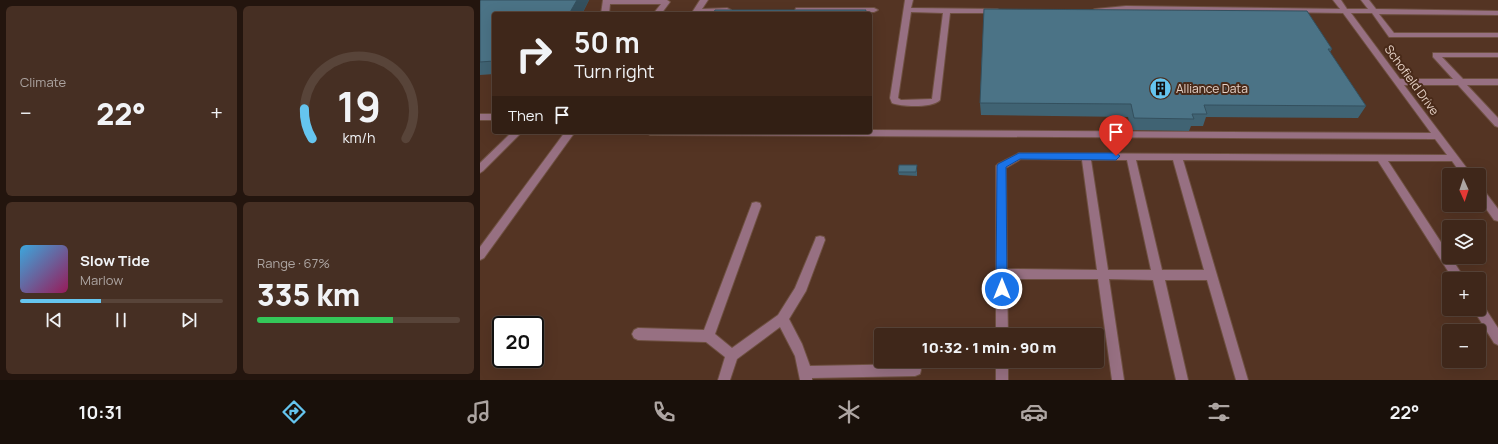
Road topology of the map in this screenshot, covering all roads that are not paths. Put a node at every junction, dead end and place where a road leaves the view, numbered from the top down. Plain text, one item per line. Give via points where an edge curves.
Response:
1 (482, 0) edge
2 (704, 0) edge
3 (909, 0) edge
4 (1337, 0) edge
5 (1365, 0) edge
6 (607, 1) edge
7 (480, 4) edge
8 (735, 10) edge
9 (794, 10) edge
10 (874, 10) dead end
11 (907, 10) junction
12 (947, 11) junction
13 (1005, 11) edge
14 (606, 12) edge
15 (658, 12) edge
16 (696, 12) edge
17 (1086, 12) edge
18 (1346, 12) junction
19 (1374, 12) junction
20 (1498, 13) edge
21 (1498, 35) edge
22 (1498, 55) edge
23 (1397, 82) junction
24 (1460, 82) junction
25 (1498, 82) edge
26 (1486, 111) junction
27 (1498, 111) edge
28 (480, 116) edge
29 (492, 116) edge
30 (1498, 124) edge
31 (872, 133) edge
32 (515, 134) edge
33 (569, 134) edge
34 (1438, 136) junction
35 (1086, 156) junction
36 (1131, 156) junction
37 (1178, 157) junction
38 (1381, 158) junction
39 (1454, 158) junction
40 (1461, 168) edge
41 (480, 169) edge
42 (1486, 201) edge
43 (756, 206) dead end
44 (1498, 217) edge
45 (820, 240) dead end
46 (480, 254) edge
47 (1454, 272) edge
48 (1002, 274) junction
49 (1103, 274) junction
50 (1158, 275) junction
51 (1212, 275) junction
52 (1483, 316) edge
53 (782, 319) junction
54 (1002, 328) edge
55 (638, 334) dead end
56 (708, 336) junction
57 (1498, 339) edge
58 (732, 355) junction
59 (1002, 368) edge
60 (914, 370) dead end
61 (806, 376) edge
62 (724, 380) edge
63 (1002, 380) edge
64 (1118, 380) edge
65 (1182, 380) edge
66 (1242, 380) edge

1 - 7 street
2 - 16 street
3 - 11 street
4 - 18 street, Schofield Drive
5 - 19 street
6 - 14 street
6 - 15 street via 666,2
8 - 16 street
9 - 10 street
11 - 12 street
11 - 12 street via 894,98 900,103 936,100
12 - 13 street
17 - 18 street via 1126,8
18 - 19 street
18 - 23 street, Schofield Drive
19 - 20 street
19 - 21 street via 1392,35
22 - 24 street via 1436,55
23 - 24 street
23 - 34 street, Schofield Drive
24 - 25 street
24 - 26 street
26 - 27 street
26 - 30 street
28 - 29 street
31 - 34 street
32 - 41 street
33 - 46 street
34 - 39 street, Schofield Drive
35 - 36 street
35 - 48 street via 1019,156 1001,166
35 - 49 street
36 - 37 street
36 - 50 street
37 - 38 street
37 - 51 street
38 - 39 street
38 - 47 street
39 - 40 street, Schofield Drive
42 - 44 street
43 - 56 street
45 - 53 street via 800,291
48 - 49 street
48 - 54 street
49 - 50 street
49 - 64 street
50 - 51 street
50 - 65 street
51 - 66 street
52 - 57 street
53 - 58 street
53 - 61 street via 802,356
55 - 56 street
56 - 58 street
58 - 62 street
59 - 63 street
60 - 61 street

